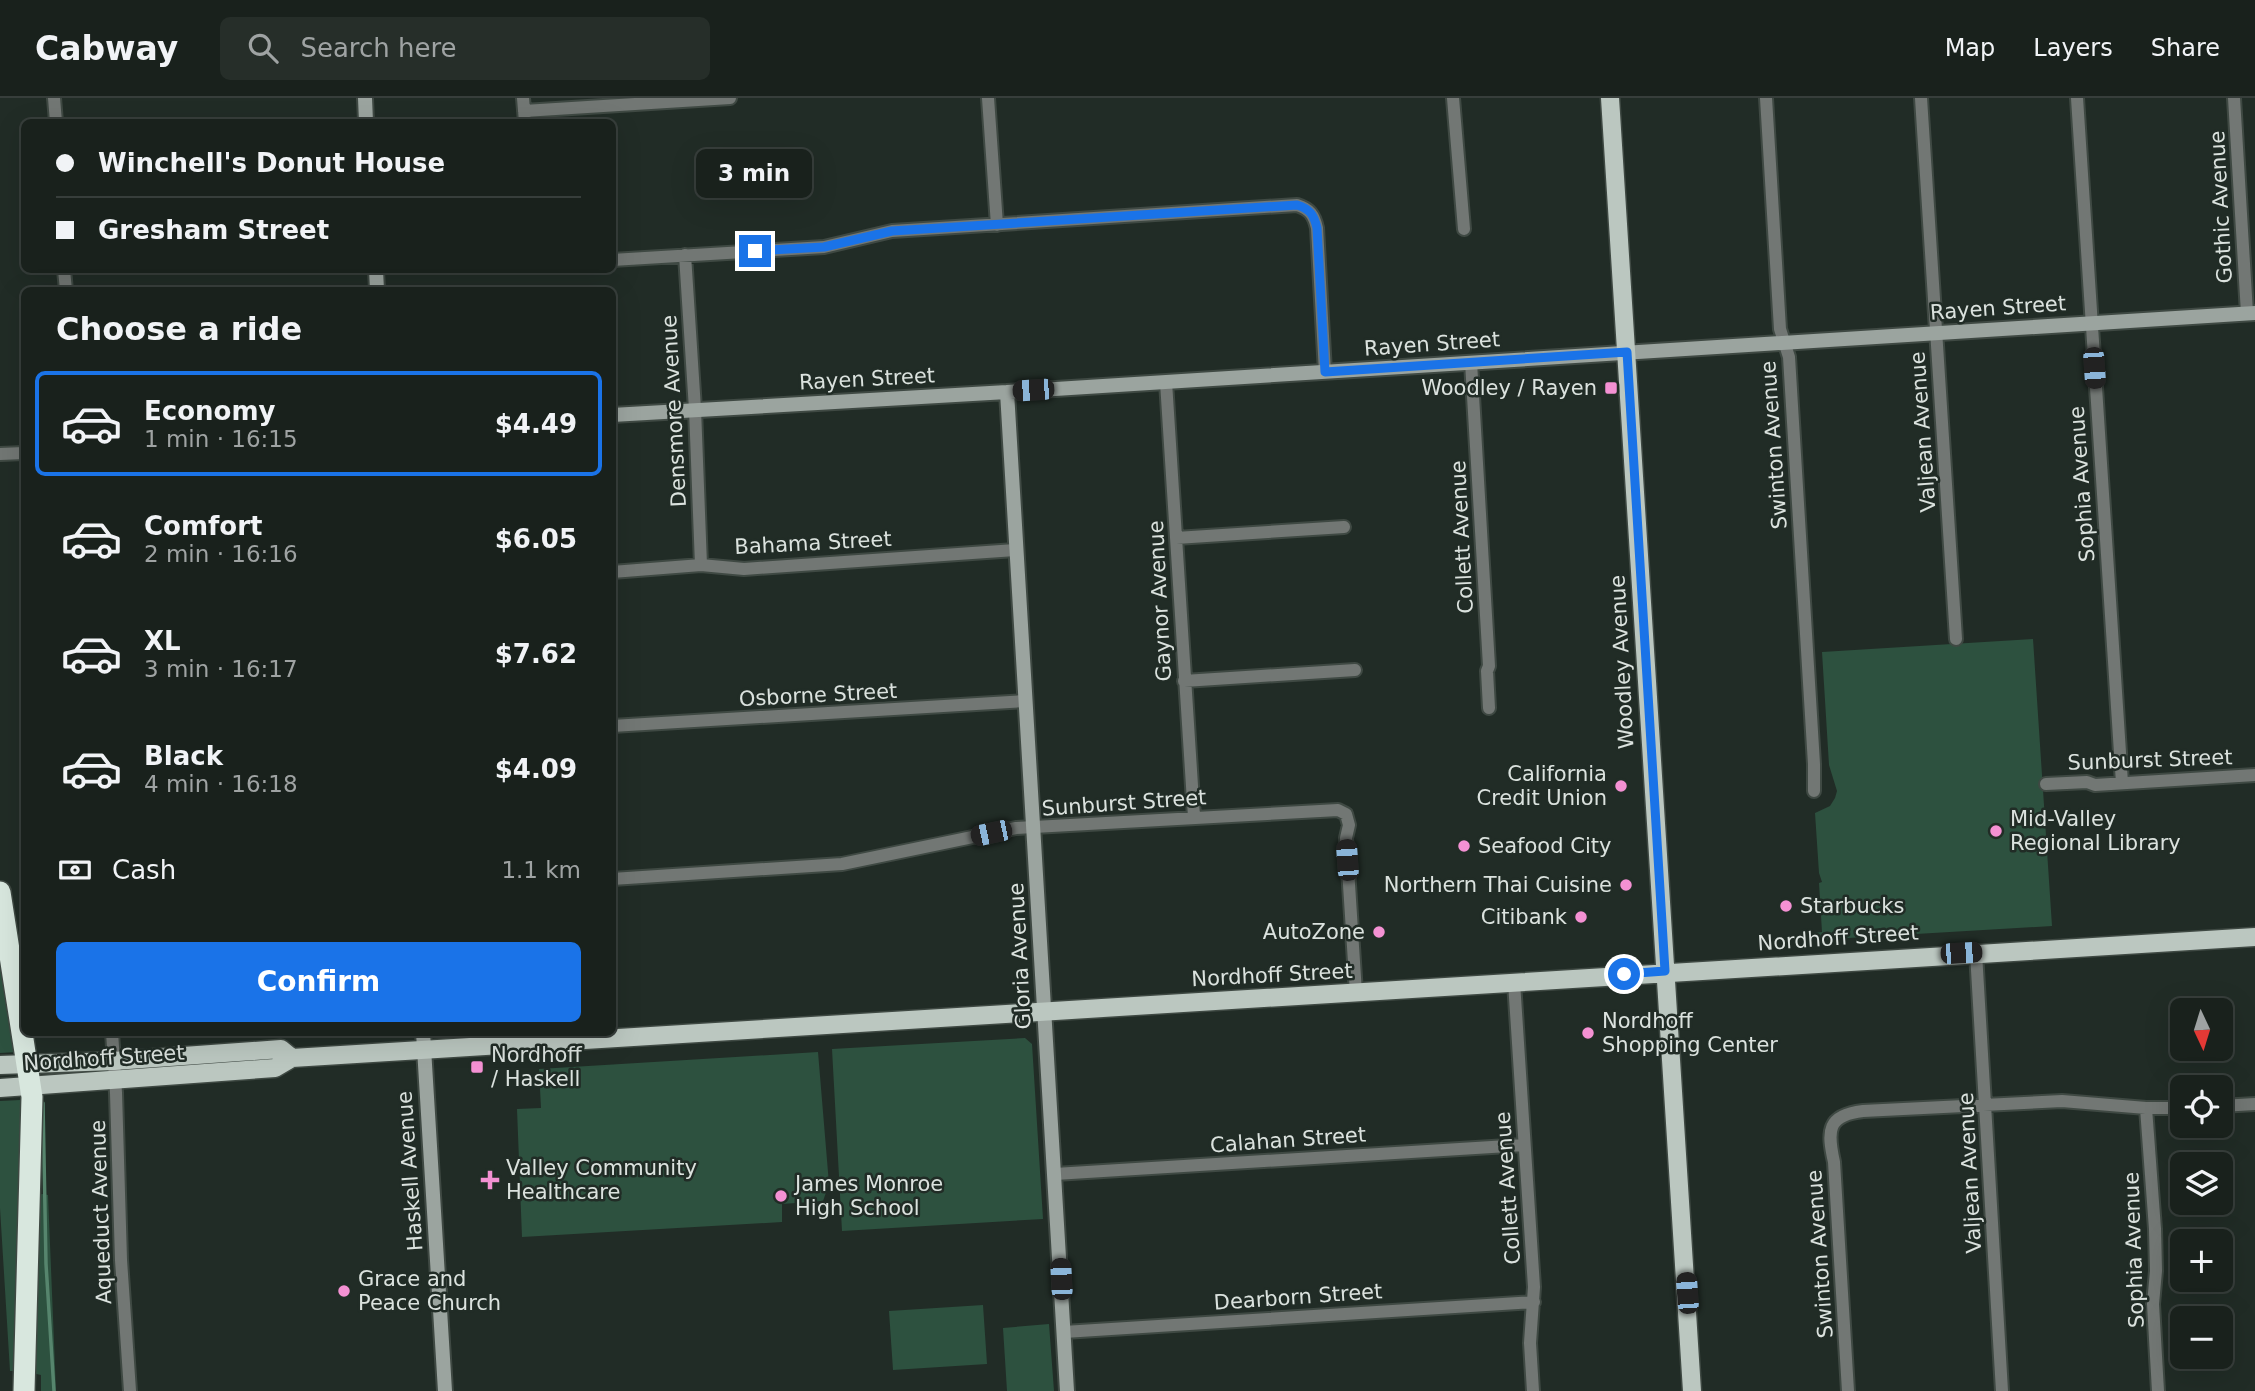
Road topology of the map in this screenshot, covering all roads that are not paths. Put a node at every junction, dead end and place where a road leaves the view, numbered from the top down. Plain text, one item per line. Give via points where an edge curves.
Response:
1 (54, 98) edge
2 (365, 98) edge
3 (730, 98) edge
4 (989, 98) edge
5 (1453, 98) edge
6 (1610, 98) edge
7 (1766, 98) edge
8 (1921, 98) edge
9 (2077, 98) edge
10 (2234, 98) edge
11 (524, 111) edge
12 (56, 119) edge
13 (366, 119) edge
14 (997, 225) junction
15 (1464, 229) dead end
16 (685, 255) junction
17 (616, 260) edge
18 (2251, 313) edge
19 (2091, 323) junction
20 (1936, 333) junction
21 (1784, 342) junction
22 (1627, 352) junction
23 (1471, 362) junction
24 (1325, 372) junction
25 (1166, 382) junction
26 (1007, 392) junction
27 (695, 409) junction
28 (616, 415) edge
29 (21, 453) edge
30 (0, 454) edge
31 (1344, 527) dead end
32 (1175, 538) junction
33 (1015, 550) junction
34 (701, 565) junction
35 (616, 572) edge
36 (1956, 639) dead end
37 (1355, 670) dead end
38 (1184, 681) junction
39 (1026, 701) junction
40 (1489, 708) dead end
41 (616, 726) edge
42 (2255, 775) edge
43 (2122, 783) junction
44 (2046, 784) dead end
45 (1814, 790) dead end
46 (1194, 817) junction
47 (1034, 828) junction
48 (616, 879) edge
49 (0, 892) edge
50 (2255, 937) edge
51 (1976, 953) junction
52 (1665, 971) junction
53 (1514, 982) junction
54 (1356, 993) junction
55 (1044, 1010) junction
56 (21, 1020) edge
57 (616, 1031) edge
58 (24, 1036) edge
59 (112, 1036) edge
60 (523, 1036) edge
61 (423, 1041) edge
62 (292, 1058) junction
63 (114, 1061) junction
64 (28, 1063) junction
65 (0, 1065) edge
66 (115, 1080) junction
67 (32, 1086) junction
68 (0, 1088) edge
69 (2255, 1104) edge
70 (2233, 1105) edge
71 (1985, 1106) junction
72 (2146, 1108) junction
73 (2170, 1108) edge
74 (1524, 1145) junction
75 (1055, 1174) junction
76 (1534, 1302) junction
77 (1064, 1332) junction
78 (24, 1391) edge
79 (130, 1391) edge
80 (445, 1391) edge
81 (1067, 1391) edge
82 (1533, 1391) edge
83 (1692, 1391) edge
84 (1848, 1391) edge
85 (2002, 1391) edge
86 (2158, 1391) edge

1 - 12 street
2 - 13 street
3 - 11 street
4 - 14 street
5 - 15 street
6 - 22 main road, Woodley Avenue
7 - 21 street, Swinton Avenue
8 - 20 street, Valjean Avenue
9 - 19 street, Sophia Avenue
10 - 18 street, Gothic Avenue
14 - 16 street via 892,231 824,247
14 - 24 street via 1286,205 1308,208 1317,228
16 - 17 street
16 - 27 street, Densmore Avenue
18 - 19 street, Rayen Street
19 - 20 street, Rayen Street
19 - 43 street, Sophia Avenue
20 - 21 street, Rayen Street
20 - 36 street, Valjean Avenue
21 - 22 street, Rayen Street
21 - 45 street, Swinton Avenue via 1789,356
22 - 23 street, Rayen Street
22 - 52 main road, Woodley Avenue
23 - 24 street, Rayen Street
23 - 40 street, Collett Avenue
24 - 25 street, Rayen Street
25 - 26 street, Rayen Street
25 - 32 street, Gaynor Avenue
26 - 27 street, Rayen Street
26 - 33 street, Gloria Avenue
27 - 28 street, Rayen Street
27 - 34 street, Densmore Avenue
29 - 30 street
31 - 32 street
32 - 38 street, Gaynor Avenue
33 - 34 street, Bahama Street via 744,569
33 - 39 street, Gloria Avenue
34 - 35 street, Bahama Street
37 - 38 street
38 - 46 street, Gaynor Avenue
39 - 41 street, Osborne Street
39 - 47 street, Gloria Avenue
42 - 43 street, Sunburst Street
43 - 44 street, Sunburst Street
46 - 47 street, Sunburst Street
46 - 54 street, Sunburst Street via 1332,809 1346,814
47 - 48 street, Sunburst Street via 842,864
47 - 55 street, Gloria Avenue
49 - 56 highway
50 - 51 main road, Nordhoff Street
51 - 52 main road, Nordhoff Street
51 - 71 street, Valjean Avenue
52 - 53 main road, Nordhoff Street
52 - 83 main road, Woodley Avenue
53 - 54 main road, Nordhoff Street
53 - 74 street, Collett Avenue
54 - 55 main road, Nordhoff Street
55 - 57 main road, Nordhoff Street
55 - 75 street, Gloria Avenue
58 - 64 highway
59 - 63 street, Aqueduct Avenue
60 - 61 main road, Nordhoff Street
61 - 62 main road, Nordhoff Street
61 - 80 street, Haskell Avenue
62 - 63 main road, Nordhoff Street via 281,1049
62 - 66 main road, Nordhoff Street via 275,1068
63 - 64 main road, Nordhoff Street
63 - 66 street, Aqueduct Avenue
64 - 65 main road, Nordhoff Street
64 - 67 highway
66 - 67 main road, Nordhoff Street
66 - 79 street, Aqueduct Avenue
67 - 68 main road, Nordhoff Street
67 - 78 highway
69 - 70 street
71 - 72 street via 2073,1101
71 - 84 street, Swinton Avenue via 1849,1113 1839,1117 1830,1130
71 - 85 street, Valjean Avenue
72 - 73 street
72 - 86 street, Sophia Avenue via 2155,1229
74 - 75 street, Calahan Street
74 - 76 street, Collett Avenue
75 - 77 street, Gloria Avenue
76 - 77 street, Dearborn Street
76 - 82 street, Collett Avenue via 1530,1342
77 - 81 street, Gloria Avenue

